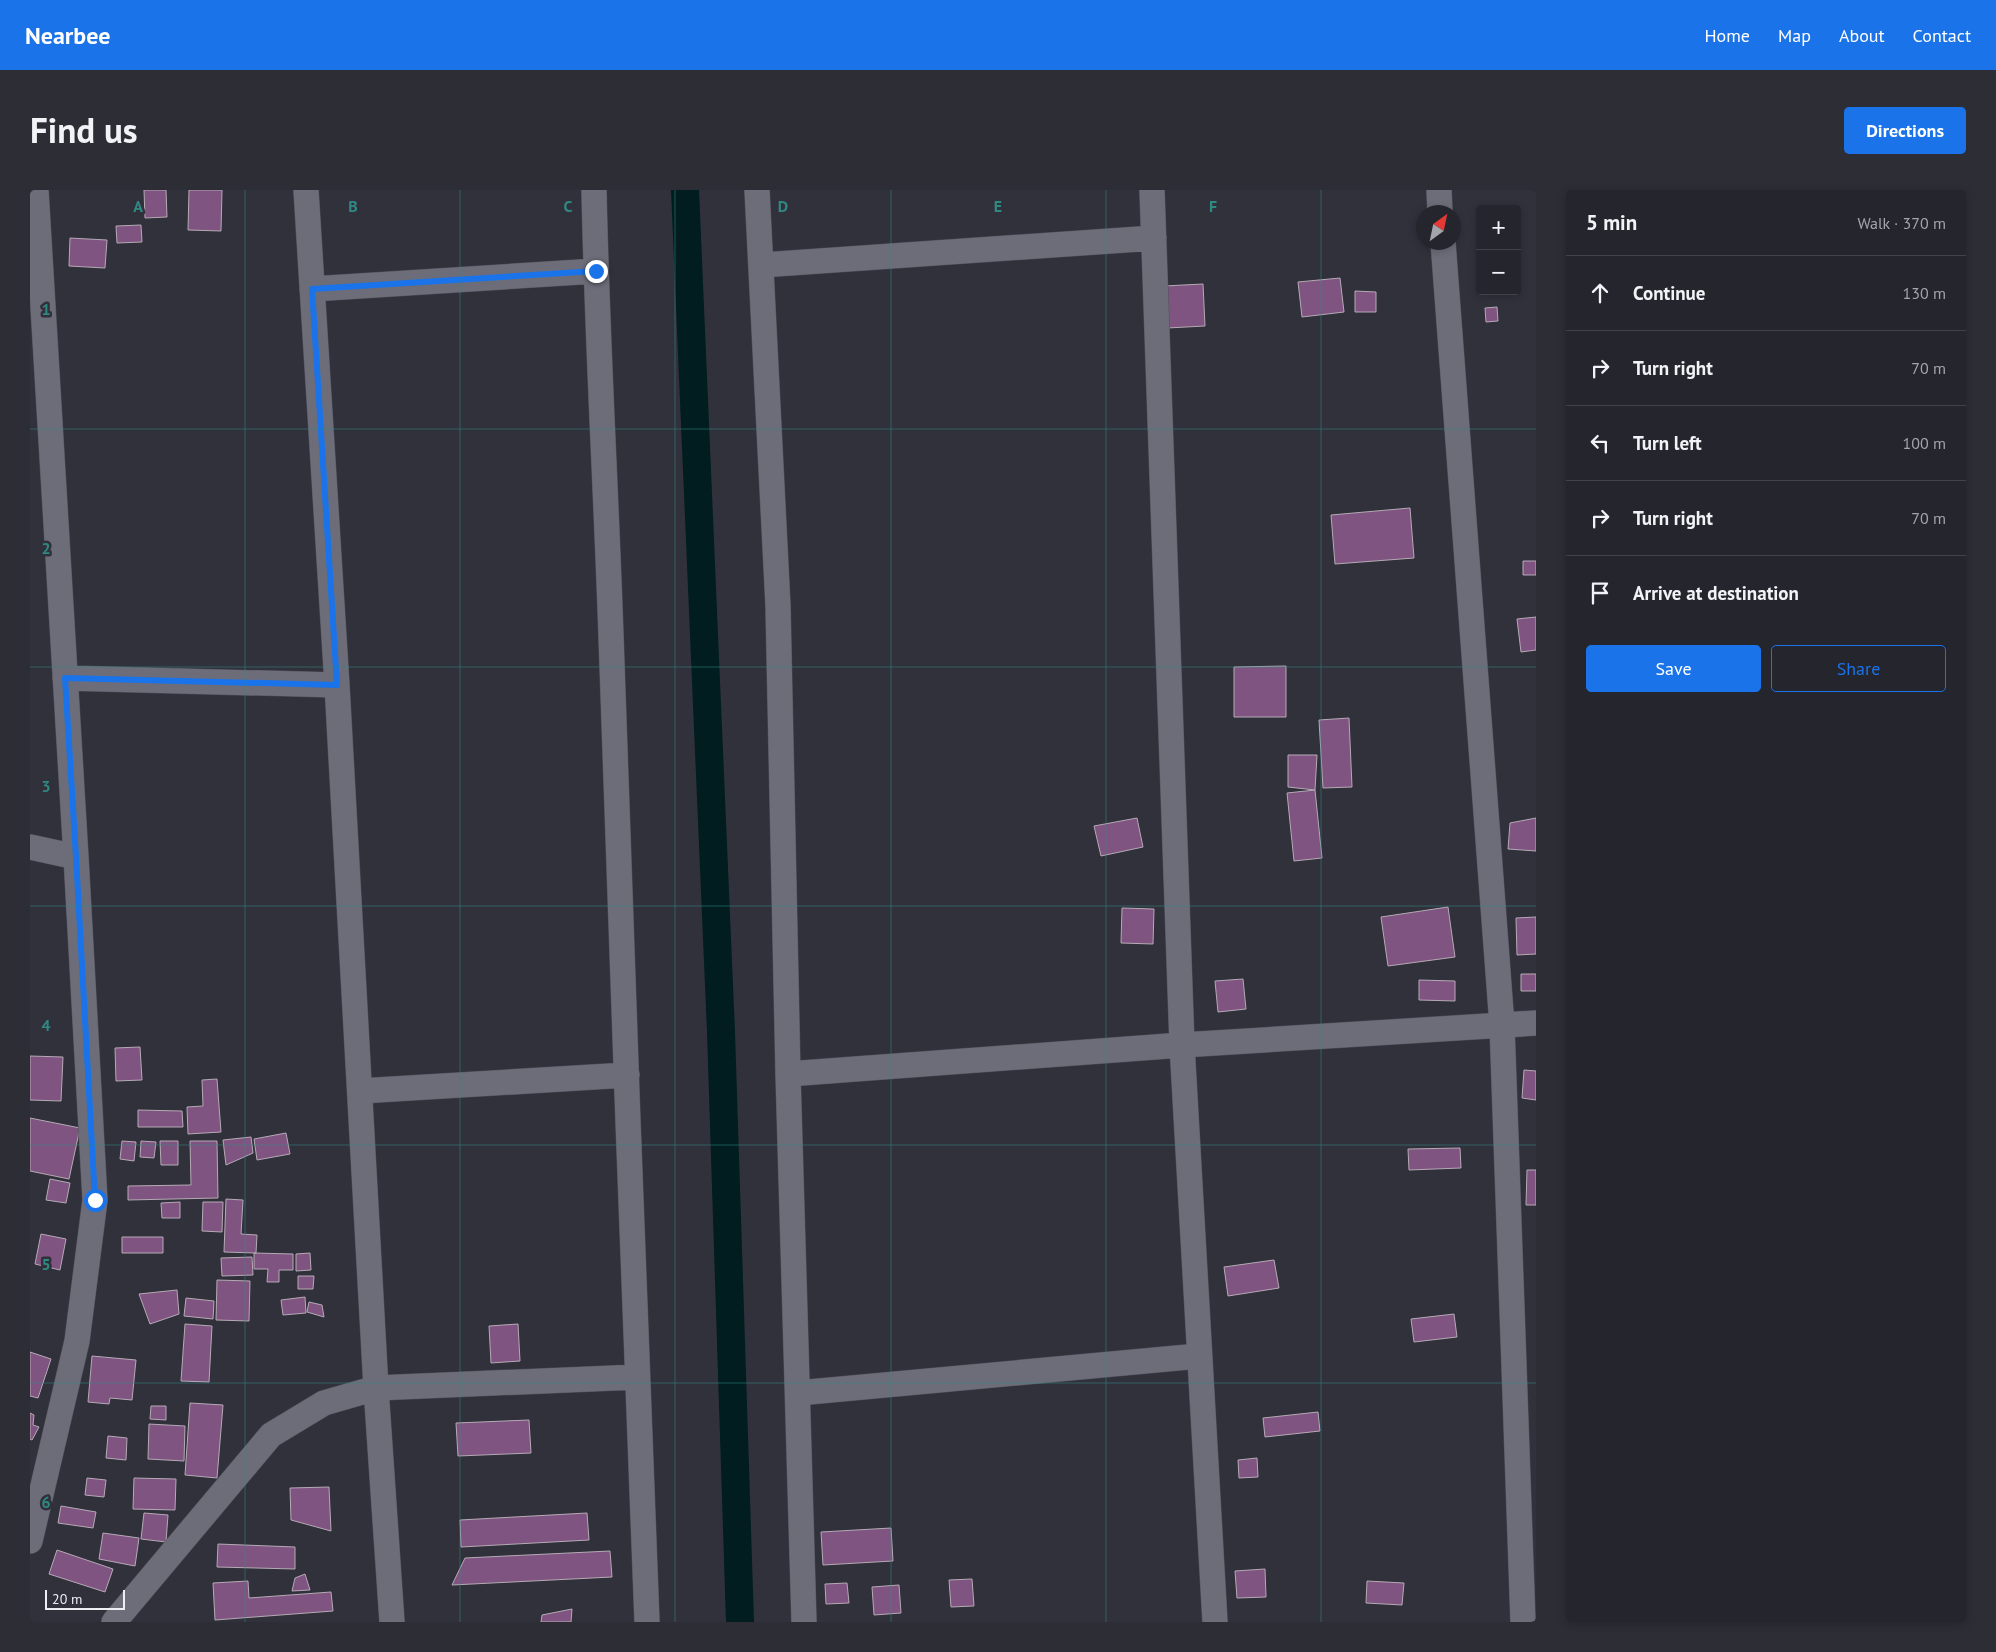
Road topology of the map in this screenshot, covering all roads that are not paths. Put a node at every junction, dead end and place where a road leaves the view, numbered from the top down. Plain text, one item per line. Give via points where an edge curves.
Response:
1 (36, 190) edge
2 (306, 190) edge
3 (594, 190) edge
4 (757, 190) edge
5 (1152, 190) edge
6 (1439, 190) edge
7 (1440, 205) edge
8 (1154, 238) junction
9 (1444, 250) edge
10 (761, 265) junction
11 (596, 271) junction
12 (312, 289) junction
13 (65, 678) junction
14 (337, 685) junction
15 (30, 847) edge
16 (76, 857) junction
17 (1536, 1022) edge
18 (1502, 1025) junction
19 (1182, 1046) junction
20 (788, 1074) junction
21 (627, 1075) junction
22 (360, 1091) junction
23 (1199, 1356) junction
24 (637, 1377) junction
25 (376, 1388) junction
26 (798, 1393) junction
27 (30, 1541) edge
28 (114, 1622) edge
29 (392, 1622) edge
30 (647, 1622) edge
31 (804, 1622) edge
32 (1215, 1622) edge
33 (1523, 1622) edge

1 - 13 street
2 - 12 street
3 - 11 street
4 - 10 street
5 - 8 street
6 - 7 street
8 - 10 street
8 - 19 street
9 - 18 street
10 - 20 street via 778,606
11 - 12 street
11 - 21 street
12 - 14 street
13 - 14 street
13 - 16 street
14 - 22 street
15 - 16 street
16 - 27 street via 95,1200 77,1341
17 - 18 street
18 - 19 street
18 - 33 street
19 - 20 street
19 - 23 street
20 - 26 street
21 - 22 street
21 - 24 street
22 - 25 street
23 - 26 street
23 - 32 street
24 - 25 street
24 - 30 street
25 - 28 street via 324,1403 271,1435
25 - 29 street
26 - 31 street

